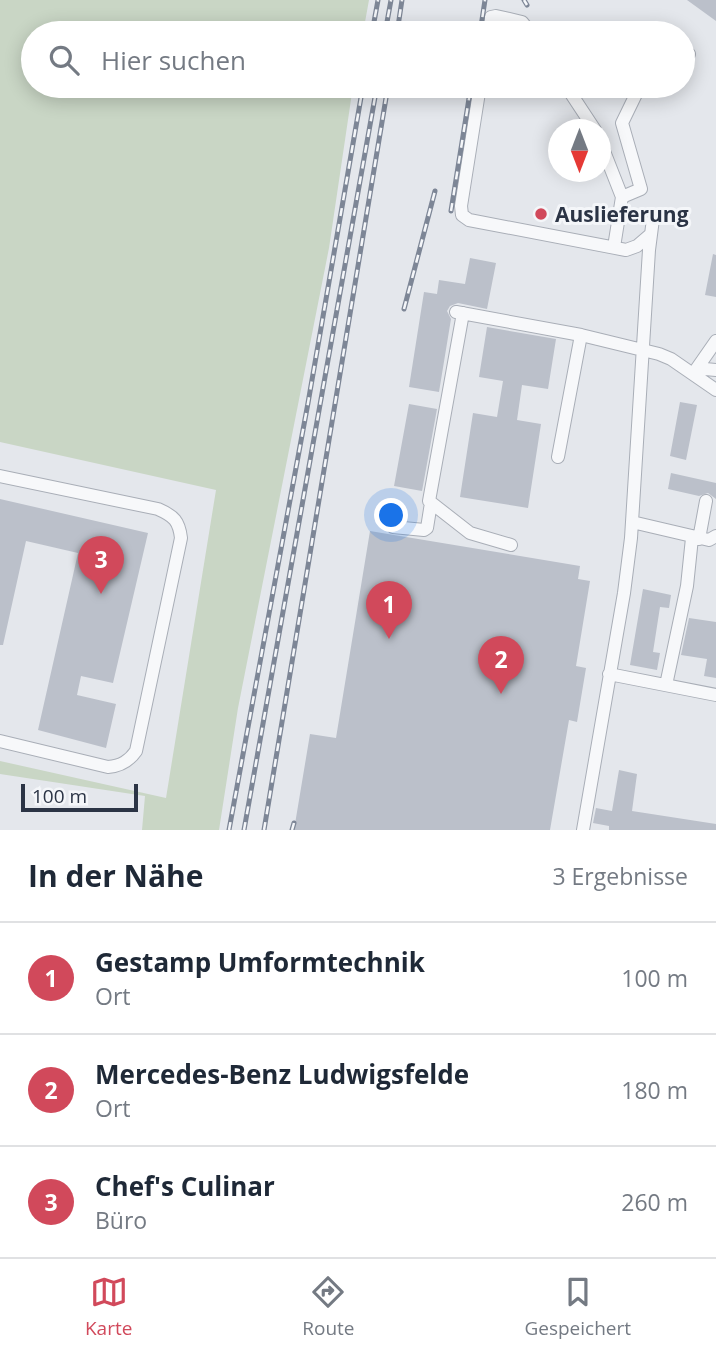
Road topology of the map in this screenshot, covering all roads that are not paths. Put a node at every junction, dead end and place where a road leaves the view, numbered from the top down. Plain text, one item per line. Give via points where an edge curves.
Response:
1 (490, 21) edge
2 (518, 21) edge
3 (478, 98) edge
4 (574, 98) edge
5 (634, 98) edge
6 (588, 119) edge
7 (611, 169) edge
8 (622, 197) junction
9 (653, 219) dead end
10 (651, 234) junction
11 (614, 247) junction
12 (581, 335) junction
13 (716, 341) edge
14 (643, 352) junction
15 (716, 370) edge
16 (693, 374) junction
17 (716, 390) edge
18 (558, 457) dead end
19 (0, 476) edge
20 (706, 501) dead end
21 (430, 503) junction
22 (632, 522) junction
23 (393, 527) dead end
24 (716, 536) edge
25 (695, 538) junction
26 (510, 545) dead end
27 (609, 674) junction
28 (666, 685) junction
29 (716, 695) edge
30 (0, 741) edge
31 (583, 830) edge

1 - 2 lane via 496,16
3 - 11 lane via 462,215
4 - 6 lane
5 - 8 lane via 622,123 641,189
7 - 8 lane
8 - 11 lane
9 - 10 lane
10 - 11 lane via 638,246
10 - 14 lane
12 - 14 lane
12 - 18 lane
12 - 21 lane via 459,312
13 - 16 lane
14 - 16 lane via 659,354
14 - 22 lane
15 - 16 lane
16 - 17 lane
19 - 30 lane via 158,509 180,524 181,538 131,758 108,767
20 - 25 lane
21 - 23 lane via 424,530
21 - 26 lane via 470,533
22 - 25 lane
22 - 27 lane
24 - 25 lane
25 - 28 lane
27 - 28 lane
27 - 31 lane
28 - 29 lane

